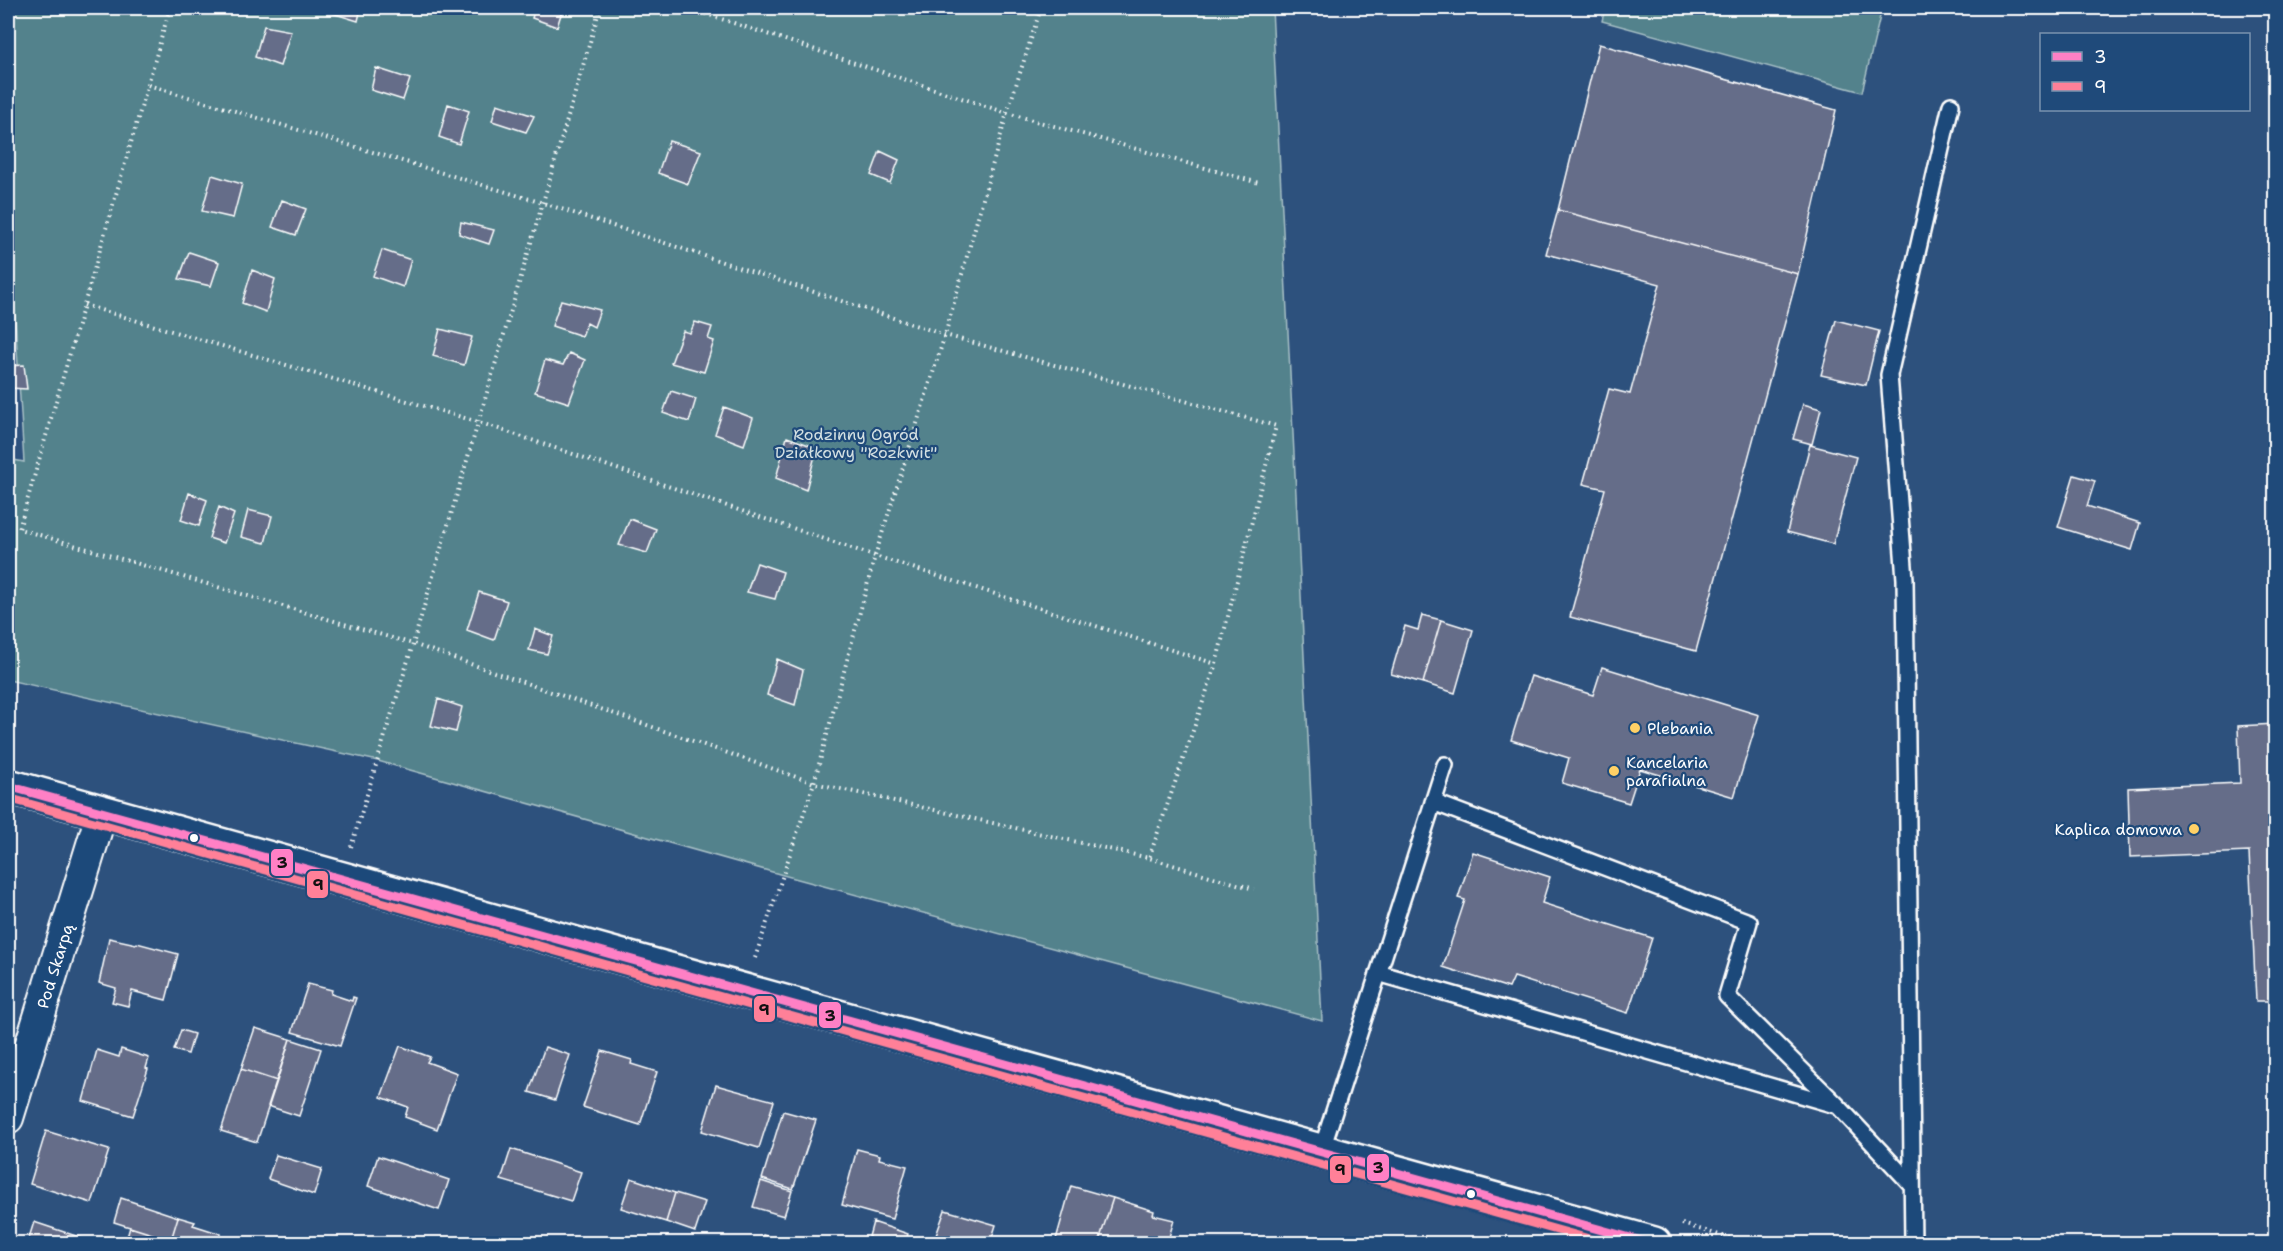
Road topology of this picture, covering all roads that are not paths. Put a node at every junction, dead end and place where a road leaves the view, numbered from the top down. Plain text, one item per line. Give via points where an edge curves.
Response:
1 (1951, 105) dead end
2 (1445, 765) dead end
3 (8, 786) edge
4 (1433, 802) junction
5 (102, 812) junction
6 (1378, 973) junction
7 (1838, 1106) junction
8 (8, 1118) edge
9 (1322, 1152) junction
10 (1911, 1183) junction
11 (1654, 1244) edge
12 (1913, 1244) edge

1 - 10 lane via 1889,375 1905,579
2 - 4 lane
3 - 5 street
4 - 6 lane
4 - 7 lane via 1749,922 1727,996
5 - 8 street, Pod Skarpą
5 - 9 street
6 - 7 lane
6 - 9 lane
7 - 10 lane
9 - 11 street
10 - 12 lane

